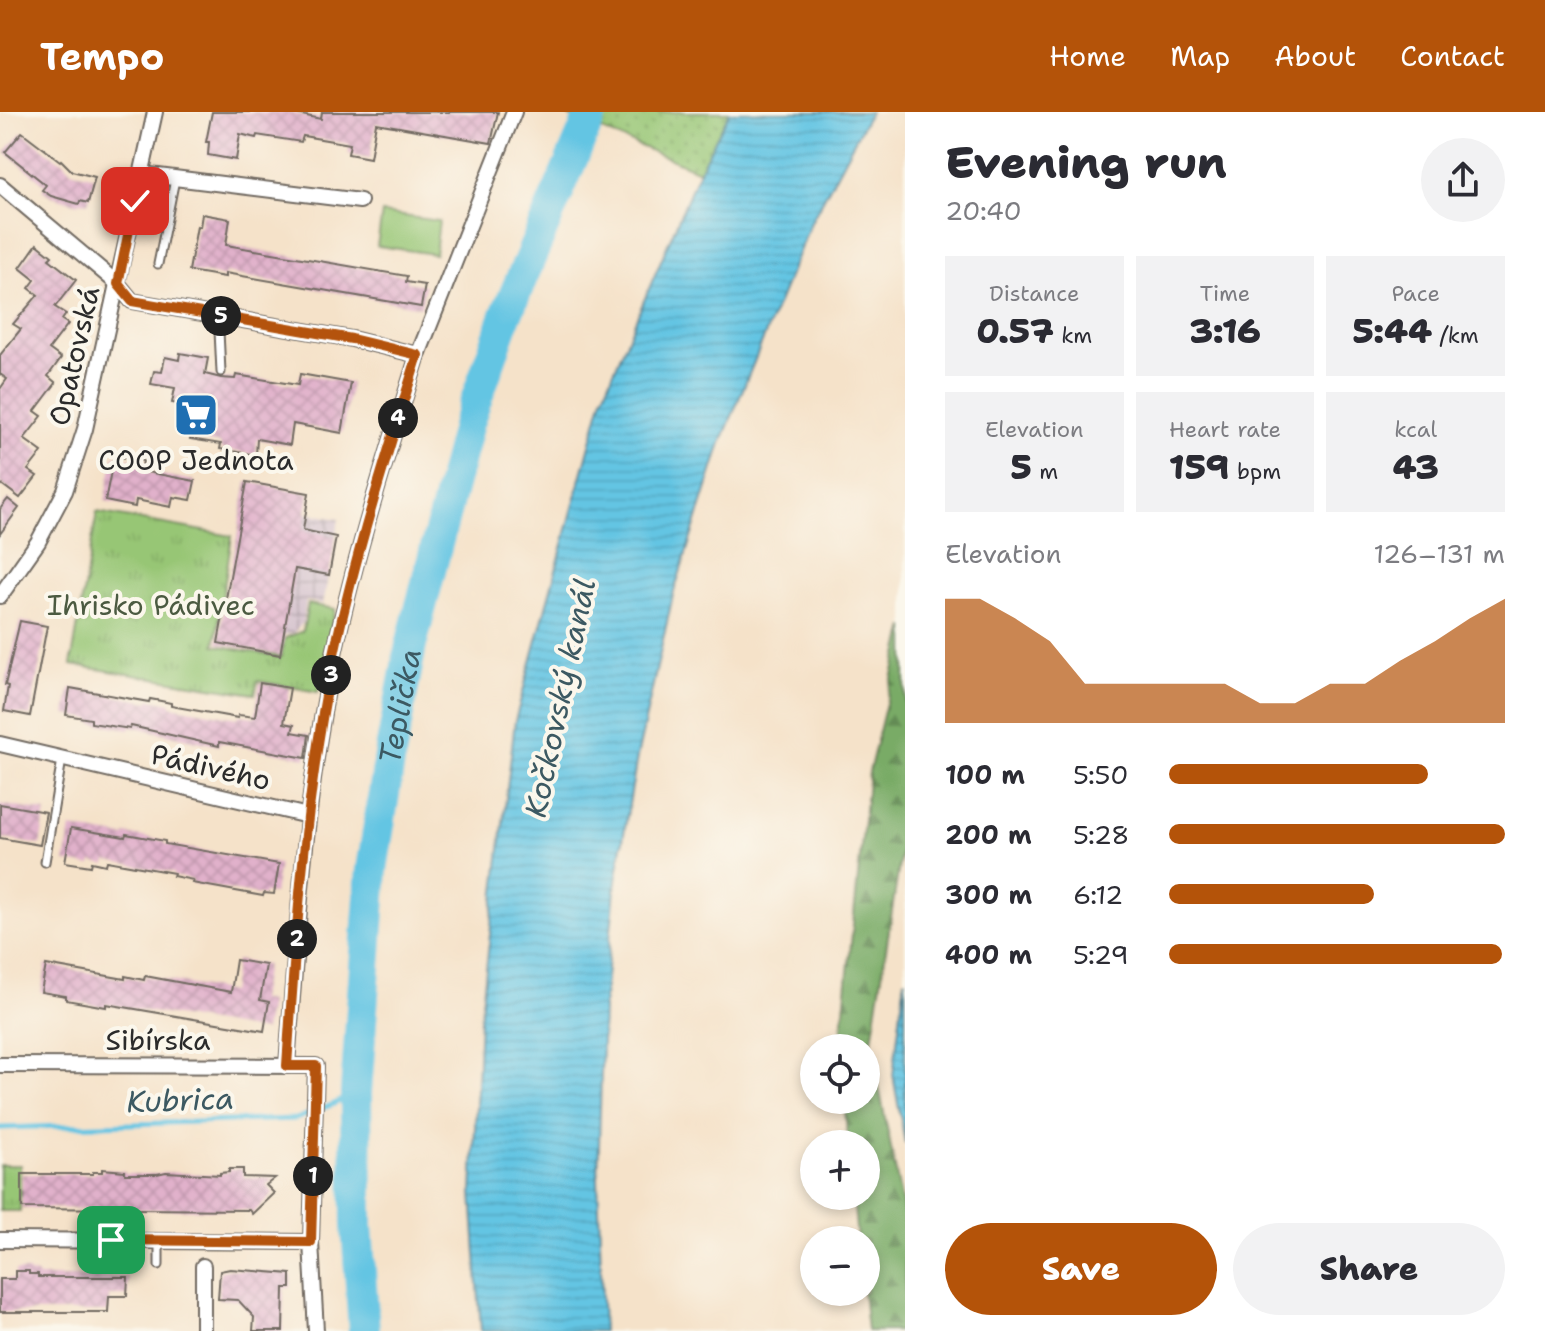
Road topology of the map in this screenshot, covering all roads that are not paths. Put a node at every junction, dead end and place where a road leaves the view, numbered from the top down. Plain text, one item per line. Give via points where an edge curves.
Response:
1 (155, 112) edge
2 (517, 112) edge
3 (142, 174) junction
4 (175, 179) junction
5 (0, 185) edge
6 (360, 201) dead end
7 (158, 264) dead end
8 (118, 284) junction
9 (213, 315) junction
10 (418, 355) junction
11 (221, 372) dead end
12 (0, 596) edge
13 (0, 744) edge
14 (62, 759) junction
15 (308, 816) junction
16 (45, 862) dead end
17 (0, 1065) edge
18 (287, 1066) junction
19 (0, 1240) edge
20 (159, 1240) junction
21 (311, 1242) junction
22 (159, 1265) dead end
23 (203, 1266) dead end
24 (203, 1331) edge
25 (316, 1331) edge

1 - 3 street, Opatovská
2 - 10 street
3 - 4 street
3 - 8 street, Opatovská
4 - 6 street
4 - 7 lane
5 - 8 street
8 - 9 street via 132,301
8 - 12 street, Opatovská via 65,491
9 - 10 street
9 - 11 lane
10 - 15 street via 370,506 334,656
13 - 14 street, Pádivého
14 - 15 street, Pádivého
14 - 16 lane
15 - 18 street
17 - 18 street, Sibírska
18 - 21 street, Sibírska via 316,1066
19 - 20 street
20 - 21 street
20 - 22 lane
21 - 25 street
23 - 24 street

